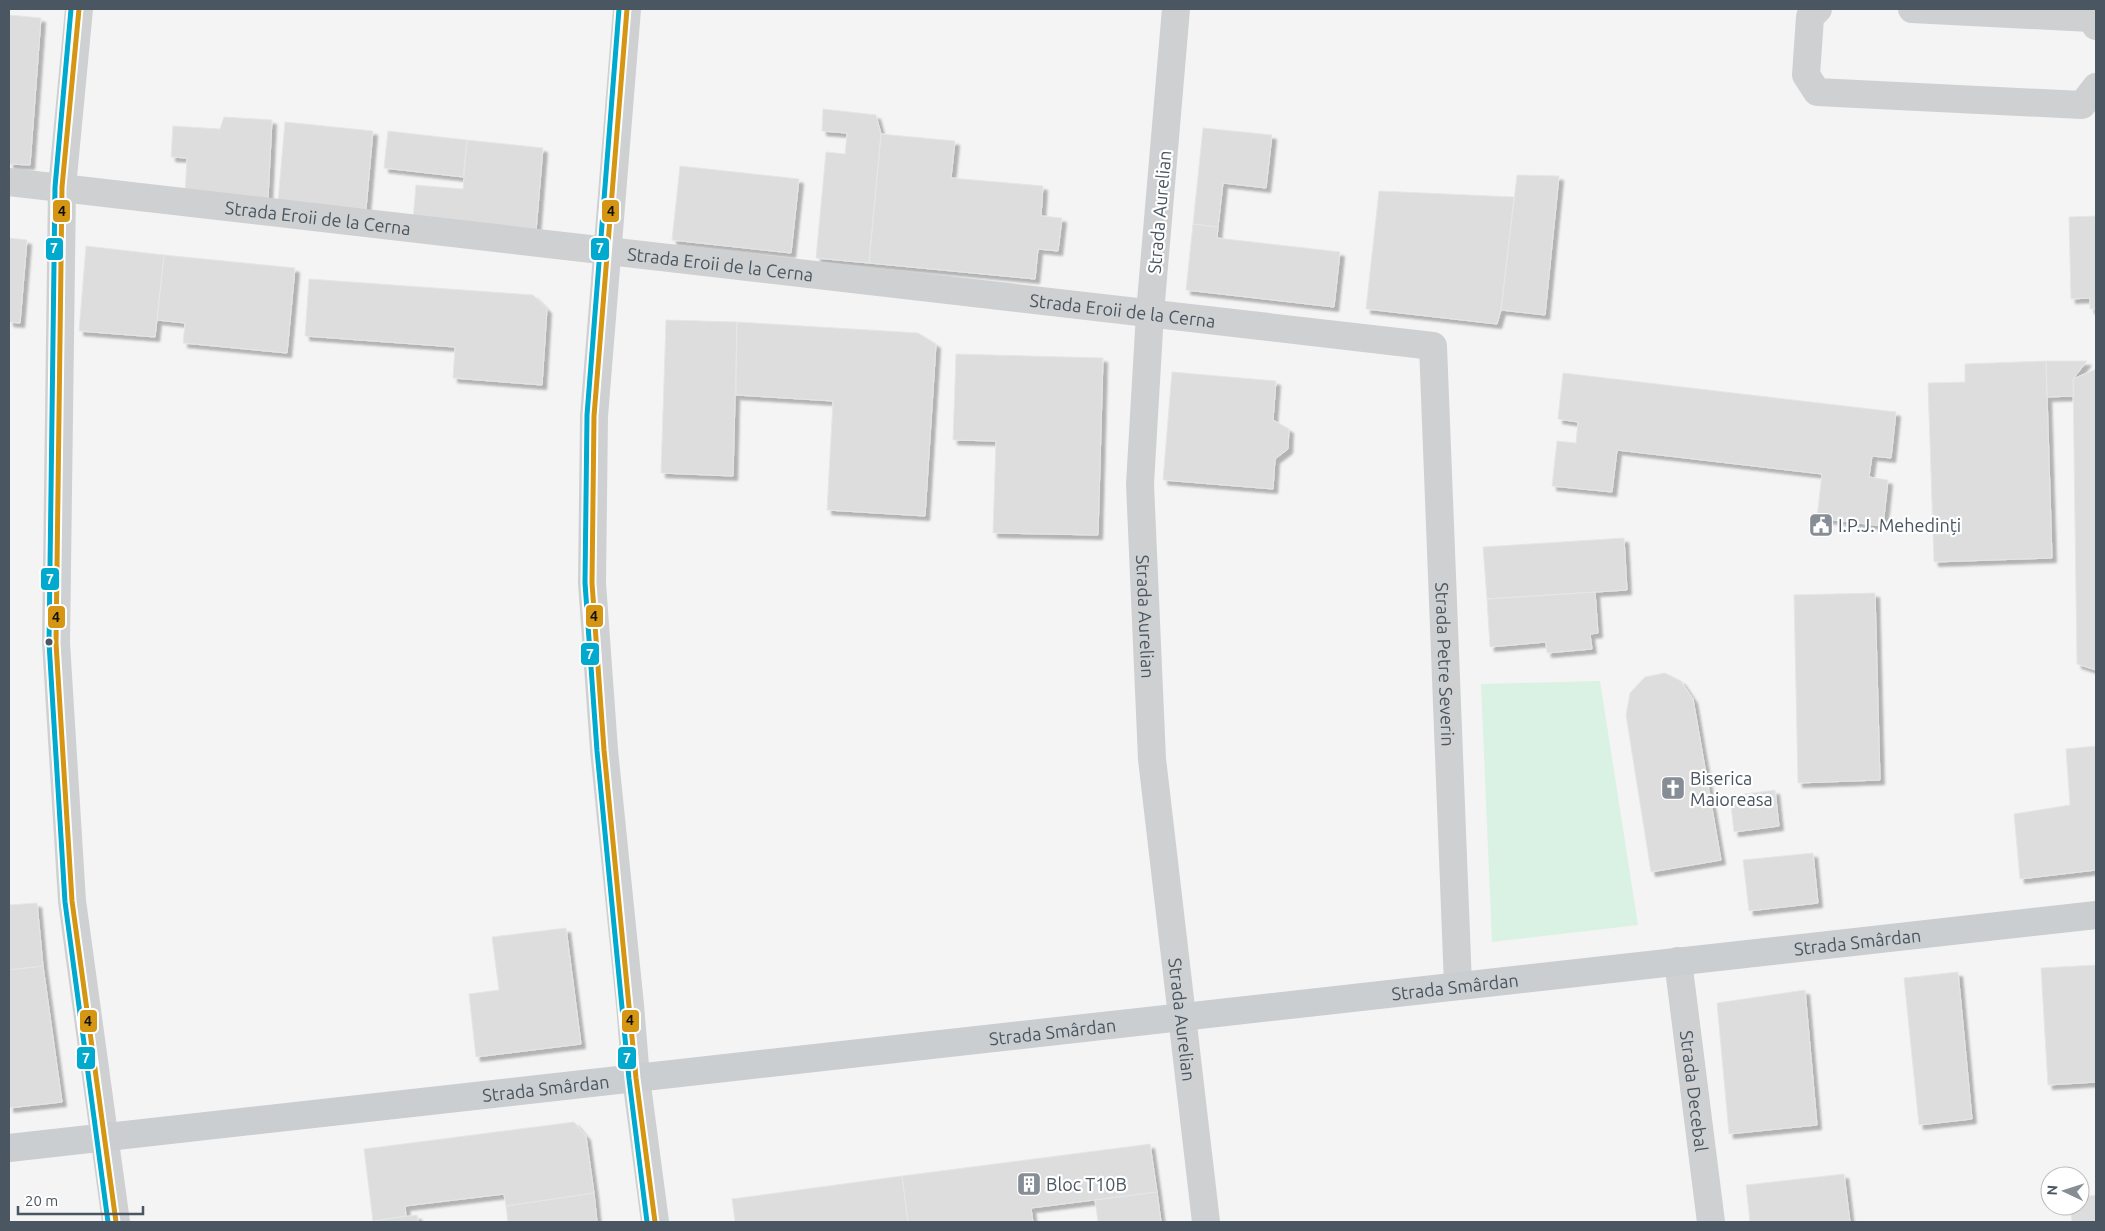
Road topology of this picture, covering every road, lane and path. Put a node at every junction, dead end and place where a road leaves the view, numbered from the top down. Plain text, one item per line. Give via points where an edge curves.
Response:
1 (78, 9) edge
2 (626, 9) edge
3 (1176, 9) edge
4 (1818, 9) edge
5 (1912, 9) edge
6 (2096, 26) edge
7 (2096, 87) edge
8 (9, 182) edge
9 (62, 188) junction
10 (606, 250) junction
11 (1150, 313) junction
12 (1433, 346) joint
13 (2096, 915) edge
14 (1678, 961) junction
15 (1458, 985) junction
16 (1182, 1016) junction
17 (636, 1078) junction
18 (103, 1138) junction
19 (9, 1148) edge
20 (116, 1222) edge
21 (655, 1222) edge
22 (1206, 1222) edge
23 (1711, 1222) edge

1 - 9 street
2 - 10 street
3 - 11 street, Strada Aurelian
4 - 7 street via 1810,17 1806,75 1816,92 2082,106
5 - 6 street via 2091,18
8 - 9 street, Strada Eroii de la Cerna
9 - 10 street, Strada Eroii de la Cerna
9 - 18 street via 56,643 72,901
10 - 11 street, Strada Eroii de la Cerna
10 - 17 street via 594,416 592,582 604,750
11 - 12 street, Strada Eroii de la Cerna
11 - 16 street, Strada Aurelian via 1140,484 1152,759
12 - 15 street, Strada Petre Severin
13 - 14 main road, Strada Smârdan
14 - 15 main road, Strada Smârdan
14 - 23 street, Strada Decebal
15 - 16 main road, Strada Smârdan
16 - 17 main road, Strada Smârdan
16 - 22 street, Strada Aurelian
17 - 18 main road, Strada Smârdan
17 - 21 street
18 - 19 main road, Strada Smârdan
18 - 20 street

